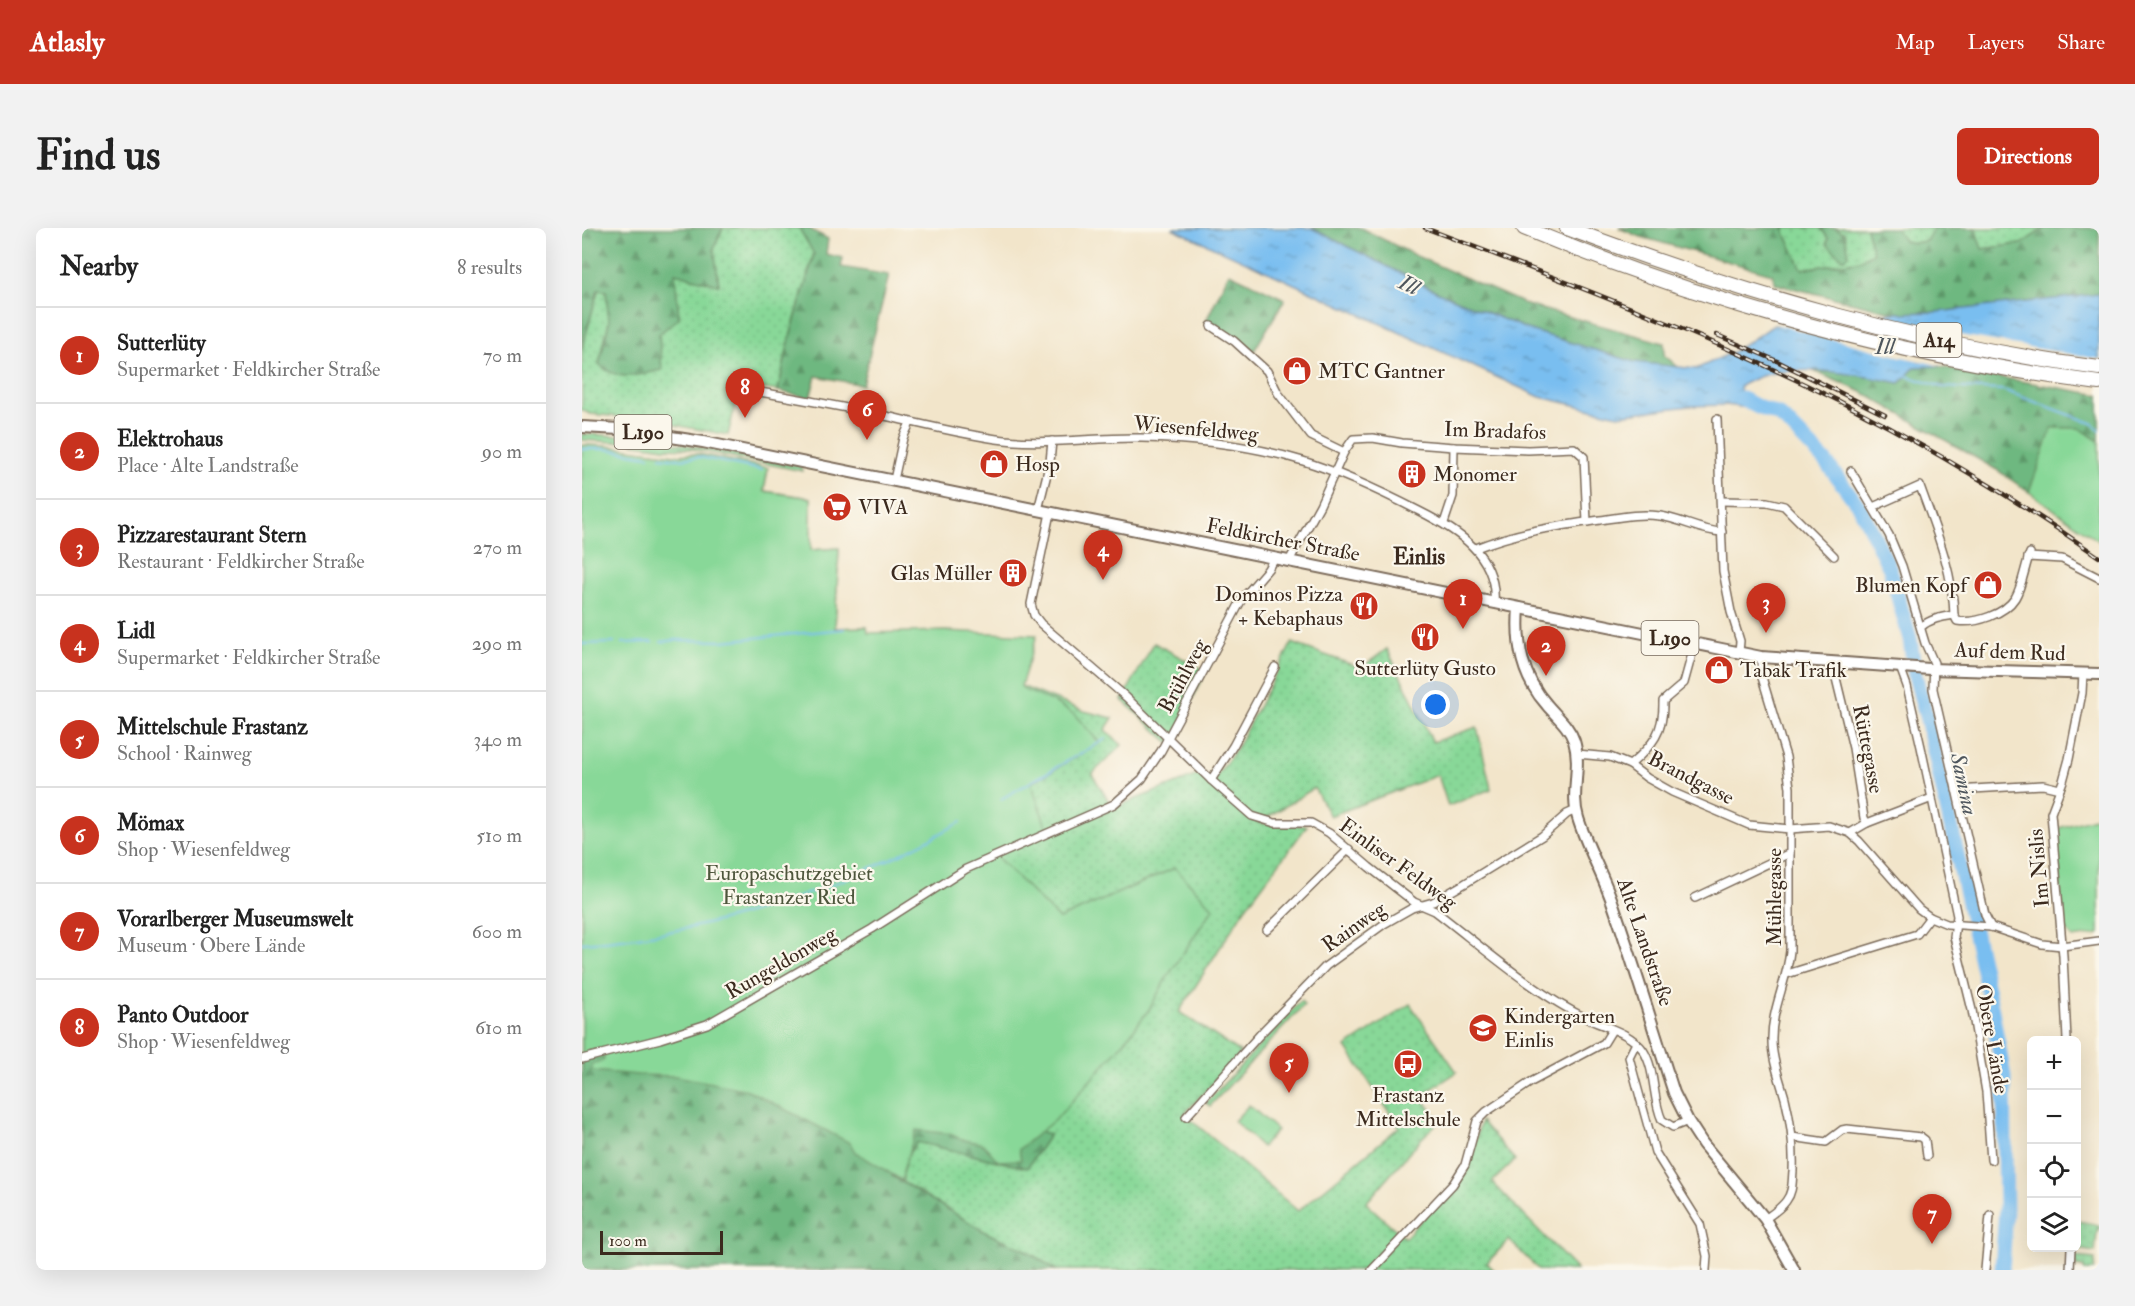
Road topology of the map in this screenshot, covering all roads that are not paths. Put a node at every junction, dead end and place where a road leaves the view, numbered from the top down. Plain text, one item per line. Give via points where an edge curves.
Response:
1 (1524, 228) edge
2 (1567, 228) edge
3 (1211, 326) dead end
4 (2099, 368) edge
5 (2093, 382) edge
6 (743, 389) dead end
7 (1717, 419) dead end
8 (910, 423) junction
9 (582, 427) edge
10 (1052, 441) junction
11 (1454, 447) junction
12 (1344, 452) junction
13 (1334, 471) junction
14 (1851, 471) dead end
15 (894, 480) junction
16 (1720, 501) junction
17 (1874, 507) junction
18 (1038, 510) junction
19 (1050, 513) junction
20 (1587, 522) junction
21 (1444, 524) junction
22 (1722, 532) junction
23 (1476, 548) junction
24 (1834, 555) dead end
25 (1274, 558) junction
26 (1289, 561) junction
27 (2099, 578) edge
28 (1494, 603) junction
29 (1519, 608) junction
30 (1954, 615) junction
31 (1920, 627) junction
32 (1695, 643) junction
33 (1739, 652) junction
34 (1761, 657) junction
35 (1834, 663) junction
36 (1275, 667) dead end
37 (1902, 667) junction
38 (1932, 669) junction
39 (2084, 674) junction
40 (2099, 674) edge
41 (1169, 737) junction
42 (1577, 754) junction
43 (1630, 765) junction
44 (1211, 780) junction
45 (2060, 789) junction
46 (1956, 790) junction
47 (1932, 798) junction
48 (1114, 804) joint
49 (1576, 810) junction
50 (1867, 823) junction
51 (1790, 829) junction
52 (1850, 832) junction
53 (1348, 849) junction
54 (1790, 853) junction
55 (1695, 898) dead end
56 (1422, 906) junction
57 (1930, 917) junction
58 (1959, 925) junction
59 (1988, 927) junction
60 (1268, 930) dead end
61 (2099, 941) edge
62 (2062, 946) junction
63 (1787, 974) junction
64 (1612, 1030) junction
65 (2067, 1036) edge
66 (1636, 1042) junction
67 (582, 1059) edge
68 (1186, 1117) dead end
69 (1688, 1120) junction
70 (1792, 1137) junction
71 (1927, 1156) dead end
72 (1991, 1160) dead end
73 (1990, 1215) dead end
74 (1765, 1219) junction
75 (2072, 1252) edge
76 (1372, 1270) edge
77 (1706, 1270) edge
78 (1794, 1270) edge
79 (1984, 1270) edge
80 (2070, 1270) edge

1 - 5 highway, A14 via 1683,286 1787,318 1968,361
2 - 4 highway, A14 via 1780,301 1873,326
3 - 12 street via 1258,361 1311,436
6 - 8 street, Wiesenfeldweg
7 - 16 street
8 - 10 street, Wiesenfeldweg via 1009,440
8 - 15 street
9 - 15 main road, Feldkircher Straße / L190 via 650,432
10 - 13 street, Wiesenfeldweg via 1187,440 1278,454
10 - 18 street
11 - 12 street, Im Bradafos via 1363,437 1353,439
11 - 20 street, Im Bradafos via 1574,448 1584,457
11 - 21 street via 1453,496
12 - 13 street
13 - 21 street, Wiesenfeldweg
13 - 26 street
14 - 17 street, Auf dem Rud
15 - 18 main road, Feldkircher Straße / L190
16 - 22 street
16 - 24 street via 1784,506
17 - 30 street, Auf dem Rud via 1920,486 1941,543
17 - 31 street, Auf dem Rud via 1902,566
18 - 19 main road, Feldkircher Straße / L190
19 - 25 main road, Feldkircher Straße / L190
19 - 41 street, Einliser Feldweg via 1031,604 1034,615
20 - 22 street via 1634,515 1659,516
20 - 23 street via 1508,536
21 - 23 street, Wiesenfeldweg
22 - 33 street via 1723,571 1740,641
23 - 28 street, Wiesenfeldweg via 1493,585
25 - 26 main road, Feldkircher Straße / L190
25 - 41 street, Brühlweg via 1242,599
26 - 28 main road, Feldkircher Straße / L190
27 - 30 street, Auf dem Rud via 2062,559 2029,555 2018,593 2007,606 1972,622 1957,621
28 - 29 main road, Feldkircher Straße / L190
29 - 32 main road, Feldkircher Straße / L190
29 - 42 main road, Alte Landstraße via 1526,674 1536,693 1569,731
30 - 31 street, Auf dem Rud
31 - 38 street, Auf dem Rud via 1934,663
32 - 33 main road, Feldkircher Straße / L190
32 - 43 street via 1684,683 1663,701 1658,734
33 - 34 main road, Feldkircher Straße / L190
34 - 35 main road, Feldkircher Straße / L190
34 - 51 street, Mühlegasse via 1761,674 1786,757
35 - 37 main road, Feldkircher Straße / L190
35 - 50 street, Rüttegasse
36 - 44 street
37 - 38 main road, Feldkircher Straße / L190
37 - 47 street, Obere Lände
38 - 39 main road, Auf dem Rud / L190
38 - 46 street
39 - 40 main road, L190
39 - 45 street, Im Nislis
41 - 44 street, Einliser Feldweg
41 - 48 street, Brühlweg via 1142,778
42 - 43 street, Brandgasse via 1610,757
42 - 49 main road, Alte Landstraße
43 - 51 street, Brandgasse via 1672,792 1749,825
44 - 53 street, Einliser Feldweg via 1252,816 1275,823 1311,823
45 - 46 street via 2043,785
45 - 62 street, Im Nislis via 2051,813
46 - 59 street
47 - 50 street
47 - 58 street, Obere Lände
48 - 67 street, Rungeldonweg via 976,864 707,1024
49 - 56 street, Rainweg via 1515,854
49 - 69 main road, Alte Landstraße via 1614,905 1674,1093
50 - 52 street, Rüttegasse
51 - 52 street, Brandgasse via 1829,826
51 - 54 street, Mühlegasse
52 - 57 street
53 - 56 street, Einliser Feldweg
53 - 60 street
54 - 55 street
54 - 63 street, Mühlegasse via 1791,951
56 - 64 street, Einliser Feldweg via 1570,1011
56 - 68 street, Rainweg via 1384,924 1326,966
57 - 58 street
57 - 63 street via 1917,934
58 - 59 street
58 - 72 street, Obere Lände via 1954,938 1986,1092
59 - 62 street via 2042,944
61 - 62 street
62 - 65 street, Im Nislis
63 - 70 street, Mühlegasse via 1772,1027 1772,1046
64 - 66 street, Einliser Feldweg
64 - 76 street via 1604,1043 1531,1082 1477,1120 1465,1165 1453,1184
66 - 69 street via 1647,1058 1662,1120 1673,1127
66 - 77 street via 1629,1057 1655,1152 1700,1224
69 - 74 main road, Alte Landstraße
70 - 71 street via 1826,1142 1847,1129 1921,1137
70 - 74 street, Mühlegasse via 1792,1189 1787,1200
73 - 79 street
74 - 78 main road, Alte Landstraße
75 - 80 street

